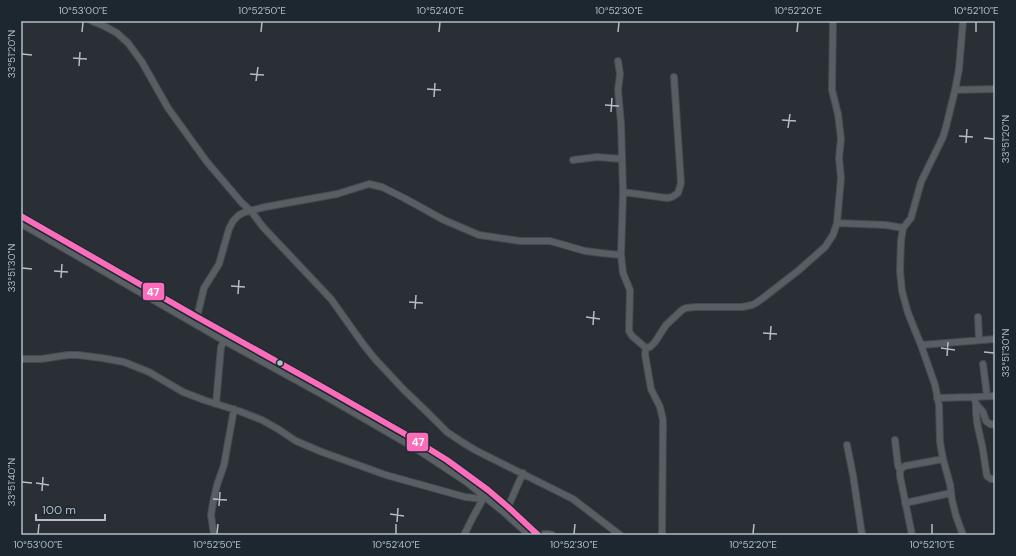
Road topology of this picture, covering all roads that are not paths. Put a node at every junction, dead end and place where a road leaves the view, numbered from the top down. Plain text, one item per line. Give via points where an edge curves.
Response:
1 (92, 21) edge
2 (833, 21) edge
3 (962, 21) edge
4 (618, 61) dead end
5 (674, 77) dead end
6 (995, 89) edge
7 (955, 90) junction
8 (622, 159) junction
9 (573, 160) dead end
10 (623, 192) junction
11 (243, 204) junction
12 (251, 211) junction
13 (242, 213) junction
14 (21, 216) edge
15 (21, 223) edge
16 (837, 223) junction
17 (903, 228) junction
18 (64, 244) junction
19 (621, 255) junction
20 (150, 294) junction
21 (196, 317) junction
22 (978, 317) dead end
23 (226, 337) junction
24 (995, 339) edge
25 (979, 340) junction
26 (921, 345) junction
27 (646, 348) junction
28 (21, 359) edge
29 (983, 364) dead end
30 (987, 396) junction
31 (995, 396) edge
32 (974, 397) junction
33 (937, 398) junction
34 (216, 404) junction
35 (976, 404) junction
36 (234, 409) junction
37 (995, 425) edge
38 (895, 440) dead end
39 (847, 445) dead end
40 (943, 459) junction
41 (900, 470) junction
42 (523, 473) junction
43 (995, 479) edge
44 (951, 493) junction
45 (486, 495) junction
46 (906, 503) junction
47 (508, 507) junction
48 (214, 535) edge
49 (464, 535) edge
50 (530, 535) edge
51 (538, 535) edge
52 (552, 535) edge
53 (620, 535) edge
54 (662, 535) edge
55 (862, 535) edge
56 (912, 535) edge
57 (963, 535) edge

1 - 11 street via 117,33 128,43 184,131
2 - 16 street via 832,90 841,139
3 - 7 street
4 - 8 street
5 - 10 street via 681,183 678,194 667,198
6 - 7 street
7 - 17 street via 943,137 922,182 911,218
8 - 9 street via 597,157
8 - 10 street
10 - 19 street
11 - 12 street
11 - 13 street
12 - 13 street
12 - 19 street via 337,194 369,184 382,187 444,220 479,235 525,242 550,241 585,250
12 - 42 street via 331,299 375,358 447,432
13 - 21 street via 228,229 219,264 204,288
14 - 18 main road
15 - 18 main road
16 - 17 street
16 - 27 street via 825,247 763,298 752,305 742,307 686,308 666,325 655,342
17 - 26 street via 900,271 902,291
18 - 20 main road
19 - 27 street via 623,273 630,290 629,331
20 - 21 main road
20 - 23 main road
21 - 23 main road
22 - 25 street
23 - 34 street via 221,347
23 - 45 main road via 447,460
24 - 25 street
25 - 26 street
26 - 33 street
27 - 54 street via 651,389 663,420
28 - 34 street via 73,355 119,361 149,372 183,392
29 - 30 street
30 - 31 street
30 - 32 street
32 - 33 street
32 - 35 street
33 - 40 street
34 - 36 street
35 - 37 street via 983,412 987,423
35 - 43 street via 987,476
36 - 45 street via 272,425 296,441 369,469 459,495 478,499
36 - 48 street via 224,465 211,515
38 - 41 street
39 - 55 street
40 - 41 street via 905,466
40 - 44 street
41 - 46 street
42 - 47 street
42 - 53 street via 572,499
44 - 46 street
44 - 57 street
45 - 47 main road
45 - 49 street
45 - 50 main road
46 - 56 street
47 - 51 main road
51 - 52 street

